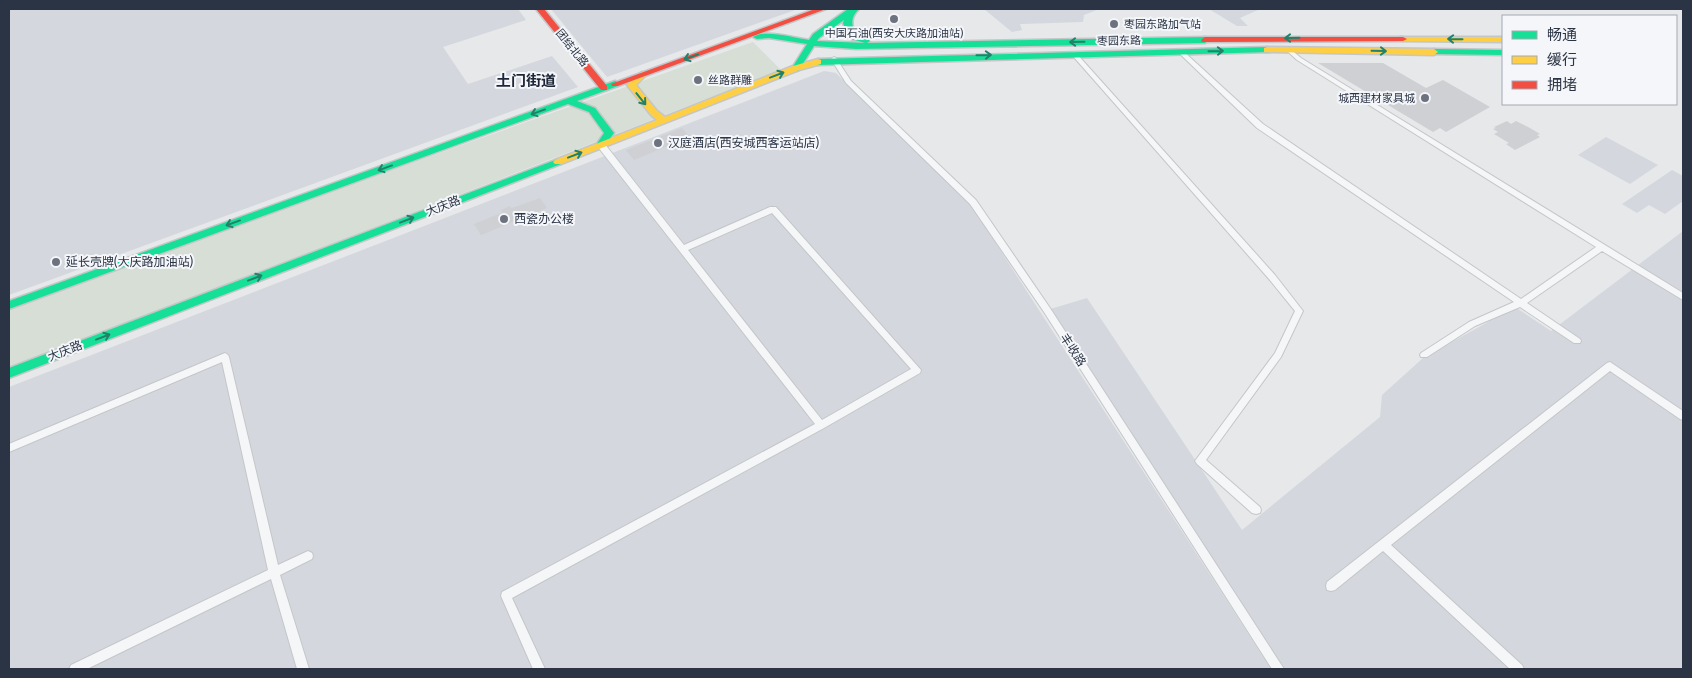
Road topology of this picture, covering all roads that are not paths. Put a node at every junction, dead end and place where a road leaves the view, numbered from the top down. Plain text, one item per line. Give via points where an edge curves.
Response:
1 (540, 9) edge
2 (822, 9) edge
3 (853, 10) edge
4 (737, 40) junction
5 (1502, 40) edge
6 (811, 42) junction
7 (879, 46) junction
8 (1288, 50) junction
9 (1181, 52) junction
10 (1502, 53) edge
11 (1074, 54) junction
12 (834, 59) junction
13 (796, 68) junction
14 (642, 74) junction
15 (604, 88) junction
16 (568, 101) junction
17 (665, 121) junction
18 (601, 145) junction
19 (1602, 247) junction
20 (682, 249) junction
21 (1683, 297) edge
22 (1521, 303) junction
23 (9, 305) edge
24 (1577, 341) dead end
25 (1424, 355) dead end
26 (9, 373) edge
27 (1683, 416) edge
28 (821, 425) junction
29 (9, 448) edge
30 (1256, 510) dead end
31 (1383, 545) junction
32 (308, 556) dead end
33 (274, 572) junction
34 (1331, 586) dead end
35 (75, 669) edge
36 (303, 669) edge
37 (539, 669) edge
38 (1278, 669) edge
39 (1518, 669) edge

1 - 15 main road, 团结北路
2 - 4 main road
3 - 6 main road via 825,28
3 - 7 main road via 847,23 851,36
4 - 6 main road, 枣园东路 via 768,36
4 -> 14 main road
5 -> 7 main road, 枣园东路 via 1313,38
6 - 7 main road, 枣园东路
6 - 13 main road
9 -> 8 main road, 枣园东路
8 -> 10 main road, 枣园东路
8 - 19 street
9 - 11 main road, 枣园东路
9 - 22 street via 1260,126
12 -> 11 main road, 枣园东路
11 - 30 street via 1299,311 1278,355 1200,460
12 - 13 main road, 枣园东路
12 - 38 street, 丰收路 via 848,82 973,202 1052,318
17 -> 13 main road, 大庆路
14 - 15 main road
14 -> 17 main road via 631,85 654,113
15 - 16 main road
16 - 18 main road via 592,110 609,134
16 -> 23 main road
17 - 18 main road, 大庆路
18 - 20 street
26 -> 18 main road, 大庆路
19 - 21 street
19 - 22 street
20 - 28 street
20 - 28 street via 773,209 916,370
22 - 24 street
22 - 25 street via 1472,324
27 - 31 street via 1610,366
28 - 37 street via 506,596
29 - 33 street via 224,357
31 - 34 street
31 - 39 street
32 - 33 street
33 - 35 street
33 - 36 street

